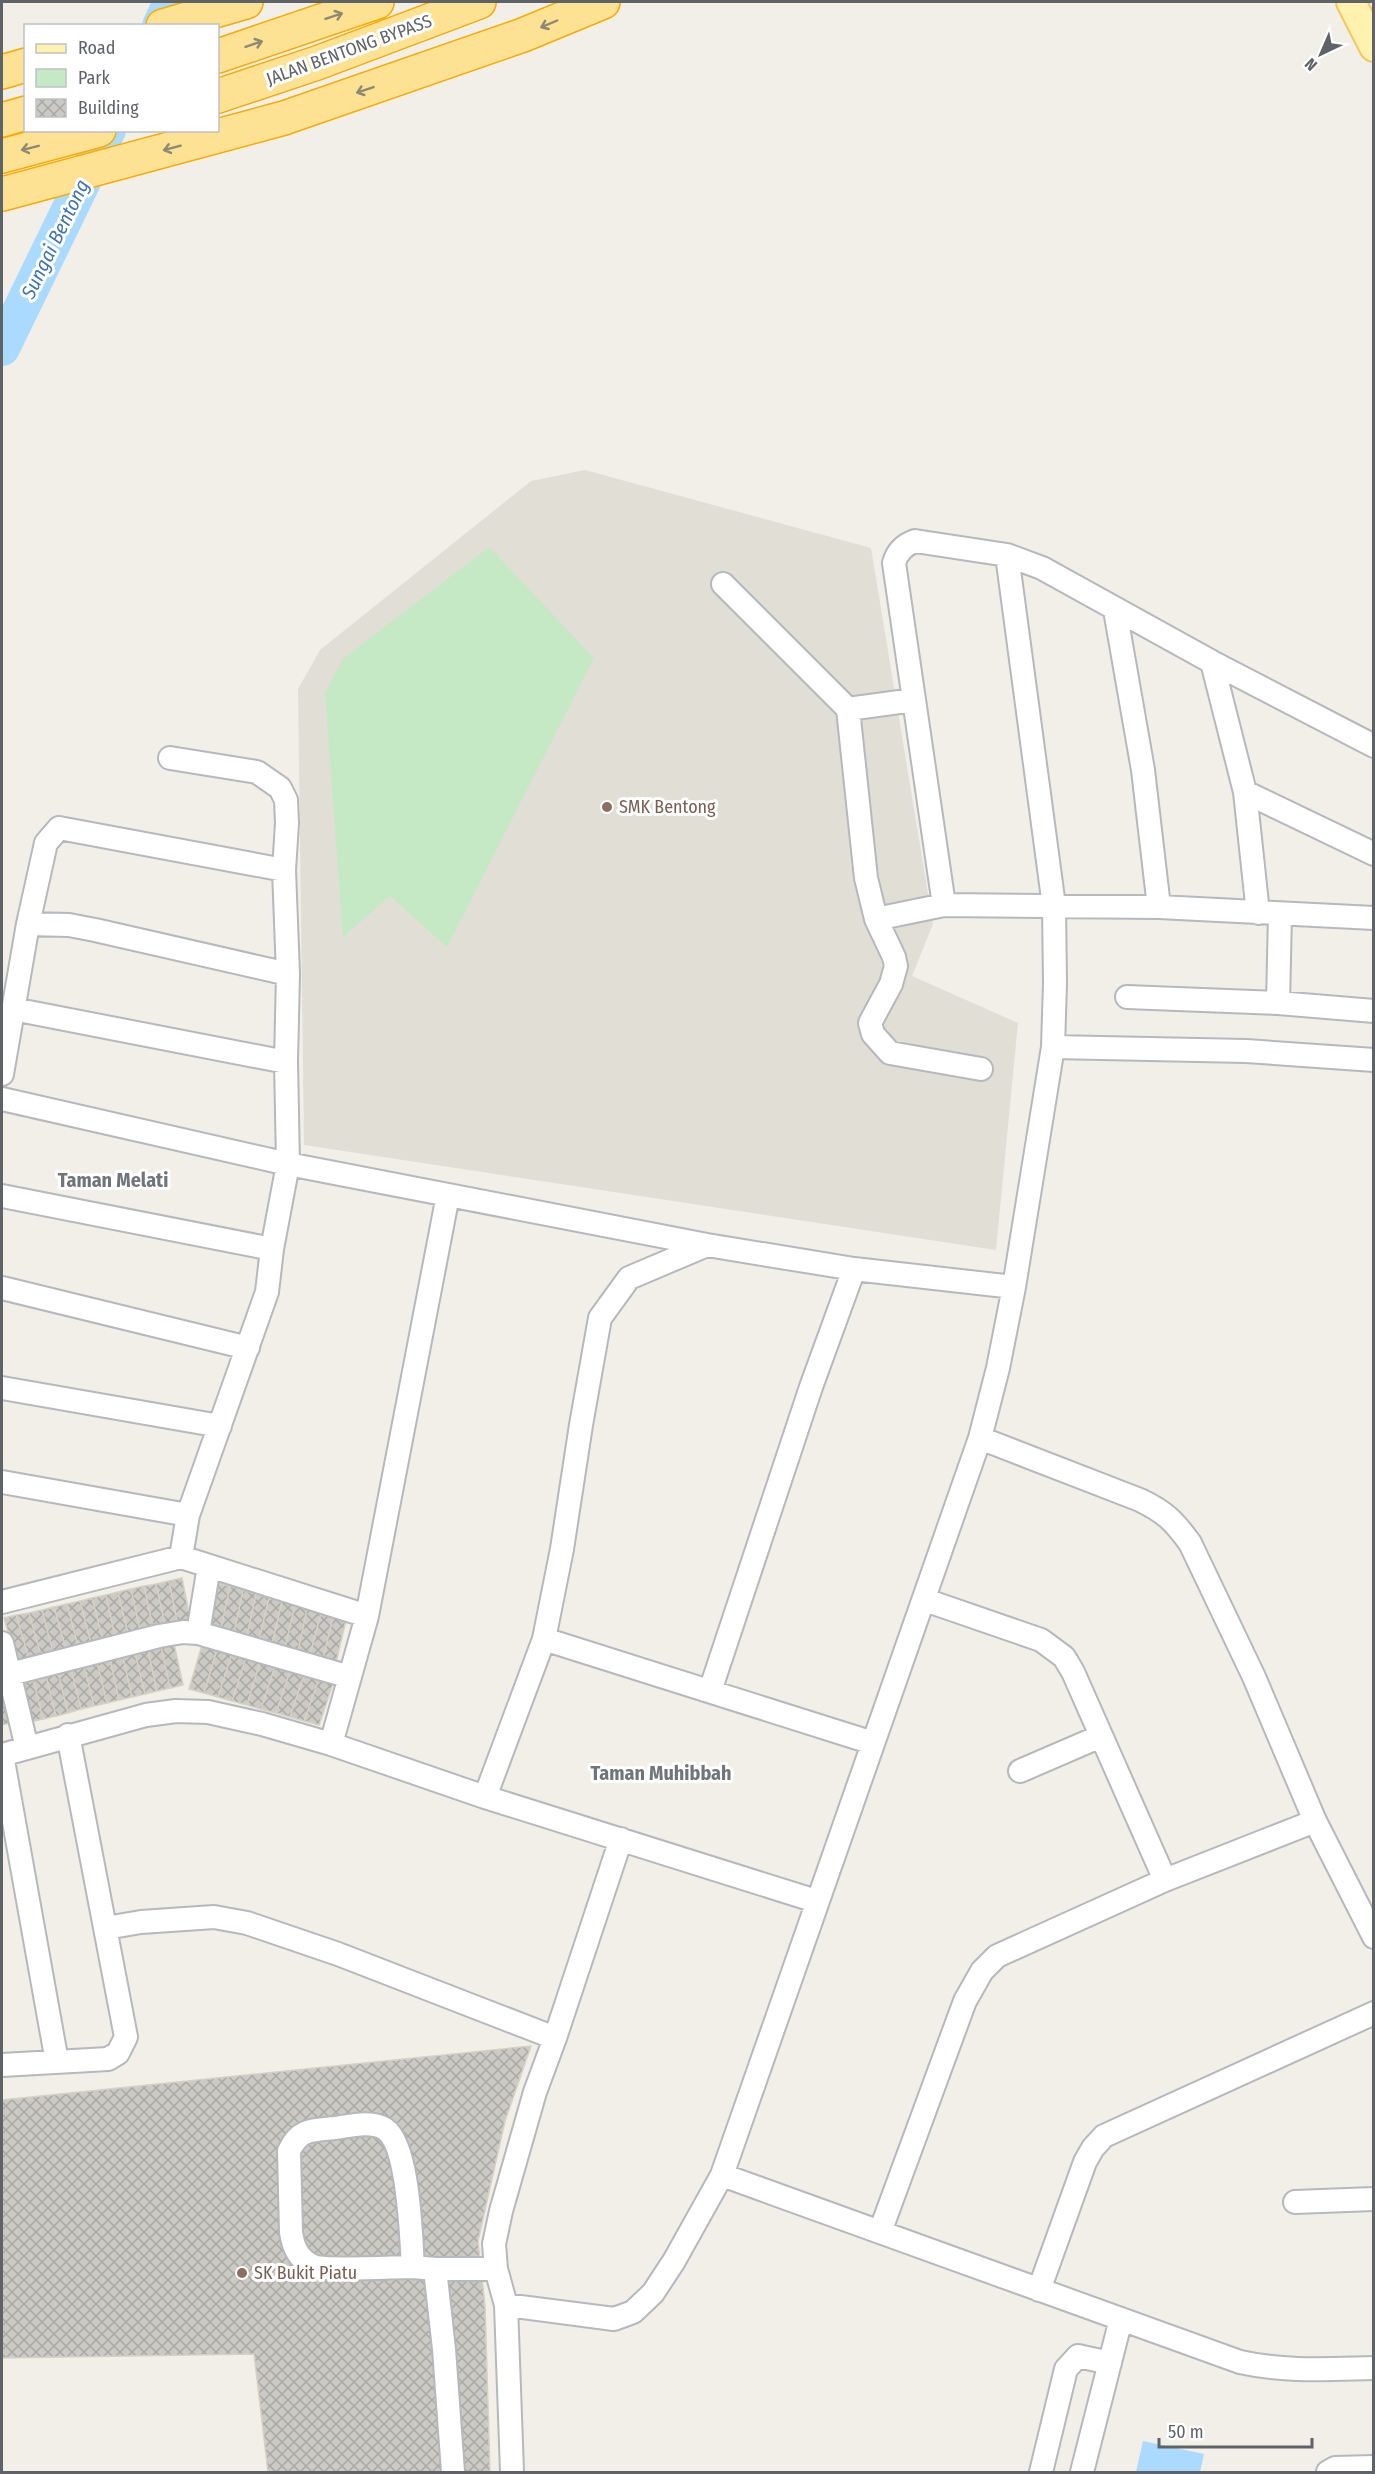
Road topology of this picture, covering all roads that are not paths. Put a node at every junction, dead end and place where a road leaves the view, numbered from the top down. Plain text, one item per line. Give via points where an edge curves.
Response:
1 (246, 2) edge
2 (377, 2) edge
3 (479, 2) edge
4 (603, 2) edge
5 (1351, 2) edge
6 (1370, 2) edge
7 (170, 24) edge
8 (1374, 24) edge
9 (1374, 47) edge
10 (219, 56) edge
11 (24, 66) edge
12 (2, 72) edge
13 (219, 96) edge
14 (24, 114) edge
15 (2, 120) edge
16 (92, 132) edge
17 (2, 156) edge
18 (2, 194) edge
19 (1007, 555) junction
20 (723, 584) dead end
21 (1115, 610) junction
22 (1212, 662) junction
23 (914, 700) junction
24 (848, 709) junction
25 (1374, 746) edge
26 (170, 758) dead end
27 (1245, 792) junction
28 (1374, 854) edge
29 (284, 870) junction
30 (944, 905) junction
31 (1054, 906) junction
32 (1159, 907) junction
33 (1269, 914) junction
34 (1374, 918) edge
35 (876, 920) junction
36 (28, 924) junction
37 (288, 974) junction
38 (1127, 997) dead end
39 (1278, 1003) junction
40 (13, 1009) junction
41 (1374, 1011) edge
42 (1053, 1047) junction
43 (1374, 1060) edge
44 (286, 1062) junction
45 (981, 1069) dead end
46 (2, 1074) edge
47 (2, 1098) edge
48 (288, 1164) junction
49 (448, 1195) junction
50 (2, 1196) edge
51 (707, 1245) junction
52 (272, 1249) junction
53 (854, 1269) junction
54 (1014, 1287) junction
55 (2, 1288) edge
56 (248, 1348) junction
57 (2, 1389) edge
58 (220, 1426) junction
59 (980, 1438) junction
60 (2, 1482) edge
61 (188, 1515) junction
62 (181, 1557) junction
63 (209, 1566) junction
64 (925, 1600) junction
65 (2, 1602) edge
66 (367, 1616) junction
67 (198, 1633) junction
68 (544, 1639) junction
69 (2, 1643) edge
70 (5, 1675) edge
71 (350, 1677) junction
72 (710, 1691) junction
73 (68, 1735) junction
74 (1101, 1736) junction
75 (873, 1743) junction
76 (331, 1744) junction
77 (27, 1748) junction
78 (2, 1755) edge
79 (1020, 1771) dead end
80 (485, 1797) junction
81 (1315, 1821) junction
82 (621, 1839) junction
83 (1165, 1880) junction
84 (816, 1902) junction
85 (106, 1928) junction
86 (1374, 1937) edge
87 (1374, 2013) edge
88 (555, 2038) junction
89 (57, 2062) junction
90 (2, 2065) edge
91 (722, 2175) junction
92 (1374, 2199) edge
93 (1295, 2202) dead end
94 (880, 2232) junction
95 (424, 2268) junction
96 (496, 2269) junction
97 (1039, 2290) junction
98 (506, 2305) junction
99 (1121, 2319) junction
100 (1110, 2363) junction
101 (1374, 2368) edge
102 (1374, 2467) edge
103 (453, 2472) edge
104 (512, 2472) edge
105 (1041, 2472) edge
106 (1082, 2472) edge
107 (1328, 2472) edge

1 - 7 highway
10 -> 2 highway, JALAN BENTONG BYPASS
3 - 13 highway, JALAN BENTONG BYPASS
4 -> 18 highway via 523,35 284,118
5 - 9 main road
6 - 8 main road
11 - 12 highway
14 - 15 highway
16 -> 17 highway
19 - 21 street via 1041,568
19 - 23 street via 915,541 896,555
19 - 31 street
20 - 24 street
21 - 22 street
21 - 32 street via 1143,770
22 - 25 street
22 - 27 street
23 - 24 street
23 - 30 street
24 - 35 street via 866,878
26 - 29 street via 257,772 280,788 286,800
27 - 28 street
27 - 33 street
29 - 36 street via 59,828 46,843
29 - 37 street
30 - 31 street
30 - 35 street
31 - 32 street
31 - 42 street
32 - 33 street
33 - 34 street
33 - 39 street
35 - 45 street via 896,966 870,1023 873,1034 890,1053
36 - 37 street via 95,930
36 - 40 street
37 - 44 street
38 - 39 street
39 - 41 street
40 - 44 street
40 - 46 street
42 - 43 street via 1246,1051
42 - 54 street
44 - 48 street
47 - 48 street
48 - 49 street
48 - 52 street
49 - 51 street
49 - 66 street
50 - 52 street
51 - 53 street
51 - 68 street via 629,1278 600,1318
52 - 56 street via 267,1292
53 - 54 street
53 - 72 street
54 - 59 street
55 - 56 street
56 - 58 street
57 - 58 street
58 - 61 street
59 - 64 street
59 - 81 street via 1140,1500 1165,1513 1176,1524 1190,1543 1254,1677
60 - 61 street
61 - 62 street
62 - 63 street
62 - 65 street
63 - 66 street
63 - 67 street
64 - 74 street via 1018,1631 1054,1648 1073,1672
64 - 75 street
66 - 71 street
67 - 70 street via 168,1633
67 - 71 street
68 - 72 street
68 - 80 street
69 - 70 street
70 - 77 street
71 - 76 street
72 - 75 street
73 - 76 street via 146,1715 193,1710
73 - 77 street
73 - 85 street
74 - 79 street
74 - 83 street
75 - 84 street
76 - 80 street
77 - 78 street
78 - 89 street
80 - 82 street
81 - 83 street
81 - 86 street
82 - 84 street
82 - 88 street
83 - 94 street via 997,1956 982,1971 965,2001
84 - 91 street
85 - 88 street via 214,1917 247,1923 328,1950
85 - 89 street via 126,2037 118,2053 108,2059
87 - 97 street via 1104,2136 1085,2162
88 - 96 street via 535,2092 501,2211 494,2244
89 - 90 street
91 - 94 street
91 - 98 street via 674,2262 653,2293 633,2312 614,2319
92 - 93 street
94 - 97 street
95 - 95 street via 409,2215 399,2149 384,2128 371,2124 314,2130 294,2140 289,2151 291,2232 298,2254 315,2267
95 - 96 street
95 - 103 street via 444,2349
96 - 98 street
97 - 99 street
98 - 104 street
99 - 100 street
99 - 101 street via 1262,2367
100 - 105 street via 1078,2356 1066,2369
100 - 106 street
102 - 107 street via 1335,2468

